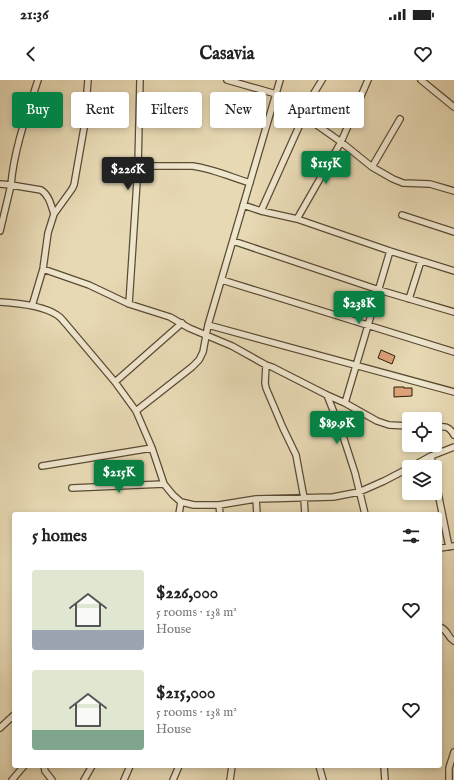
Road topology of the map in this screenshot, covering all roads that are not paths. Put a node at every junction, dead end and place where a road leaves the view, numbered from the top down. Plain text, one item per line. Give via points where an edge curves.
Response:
1 (38, 80) edge
2 (88, 80) edge
3 (140, 80) edge
4 (230, 80) edge
5 (280, 80) edge
6 (322, 80) edge
7 (368, 80) edge
8 (421, 80) edge
9 (277, 92) edge
10 (315, 92) edge
11 (274, 93) edge
12 (274, 102) edge
13 (454, 107) edge
14 (400, 119) dead end
15 (299, 128) edge
16 (321, 128) edge
17 (341, 142) junction
18 (138, 166) junction
19 (372, 167) junction
20 (250, 183) junction
21 (0, 184) edge
22 (11, 185) junction
23 (454, 191) edge
24 (243, 205) junction
25 (261, 211) junction
26 (54, 214) junction
27 (402, 215) dead end
28 (297, 219) junction
29 (0, 231) edge
30 (454, 232) edge
31 (233, 241) junction
32 (390, 251) junction
33 (421, 261) junction
34 (43, 269) junction
35 (454, 271) edge
36 (222, 280) junction
37 (379, 290) junction
38 (408, 299) junction
39 (0, 302) edge
40 (129, 304) junction
41 (32, 306) junction
42 (454, 312) edge
43 (182, 323) junction
44 (208, 325) junction
45 (368, 326) junction
46 (206, 335) junction
47 (454, 352) edge
48 (266, 365) junction
49 (356, 365) junction
50 (115, 382) junction
51 (454, 392) edge
52 (327, 395) junction
53 (345, 403) junction
54 (136, 411) junction
55 (402, 426) edge
56 (442, 426) edge
57 (454, 435) edge
58 (454, 447) edge
59 (152, 448) junction
60 (431, 456) junction
61 (424, 460) edge
62 (432, 460) edge
63 (42, 466) dead end
64 (402, 472) edge
65 (164, 484) junction
66 (72, 488) dead end
67 (359, 492) junction
68 (304, 498) junction
69 (256, 499) junction
70 (440, 500) edge
71 (181, 502) junction
72 (220, 505) junction
73 (179, 512) edge
74 (220, 512) edge
75 (257, 512) edge
76 (306, 512) edge
77 (364, 512) edge
78 (452, 546) edge
79 (442, 548) edge
80 (442, 628) edge
81 (454, 641) edge
82 (12, 718) edge
83 (0, 728) edge
84 (454, 752) edge
85 (22, 768) edge
86 (44, 768) edge
87 (91, 768) edge
88 (129, 768) edge
89 (178, 768) edge
90 (232, 768) edge
91 (319, 768) edge
92 (384, 768) edge
93 (12, 780) edge
94 (52, 780) edge
95 (84, 780) edge
96 (124, 780) edge
97 (173, 780) edge
98 (230, 780) edge
99 (323, 780) edge
100 (385, 780) edge
101 (449, 780) edge

1 - 22 street via 18,144
2 - 26 street via 84,128 74,185
3 - 18 street
4 - 11 street
5 - 9 street
6 - 10 street
7 - 17 street
8 - 13 street
12 - 20 street
14 - 19 street
15 - 25 street
16 - 17 street
17 - 19 street
17 - 28 street
18 - 20 street via 193,166
18 - 40 street
19 - 23 street via 403,183 430,184
20 - 24 street
21 - 22 street
22 - 26 street via 45,192
22 - 29 street
24 - 25 street
24 - 31 street
25 - 28 street
26 - 34 street via 48,233
27 - 30 street
28 - 32 street
31 - 36 street
31 - 37 street
32 - 33 street
32 - 37 street
33 - 35 street
33 - 38 street
34 - 40 street via 89,285
34 - 41 street
36 - 44 street
36 - 45 street
37 - 38 street
37 - 45 street
38 - 42 street
39 - 41 street
40 - 43 street via 163,314
41 - 50 street via 58,315
43 - 46 street
43 - 50 street
44 - 46 street
44 - 49 street
45 - 47 street
45 - 49 street
46 - 48 street
46 - 54 street via 199,360
48 - 52 street
48 - 68 street via 266,388 296,455
49 - 51 street
49 - 53 street
50 - 54 street
52 - 53 street
52 - 67 street via 342,433
53 - 55 street via 377,421
54 - 59 street
56 - 57 street via 449,428
58 - 60 street
59 - 63 street
59 - 65 street
60 - 61 street
60 - 62 street
64 - 67 street
65 - 66 street
65 - 71 street
67 - 68 street via 333,497
67 - 77 street
68 - 69 street
68 - 76 street
69 - 72 street
69 - 75 street
70 - 78 street
71 - 72 street
71 - 73 street
72 - 74 street
78 - 79 street
80 - 81 street
82 - 83 street
84 - 101 street via 449,768
85 - 93 street
86 - 94 street
87 - 95 street
88 - 96 street
89 - 97 street
90 - 98 street
91 - 99 street
92 - 100 street

